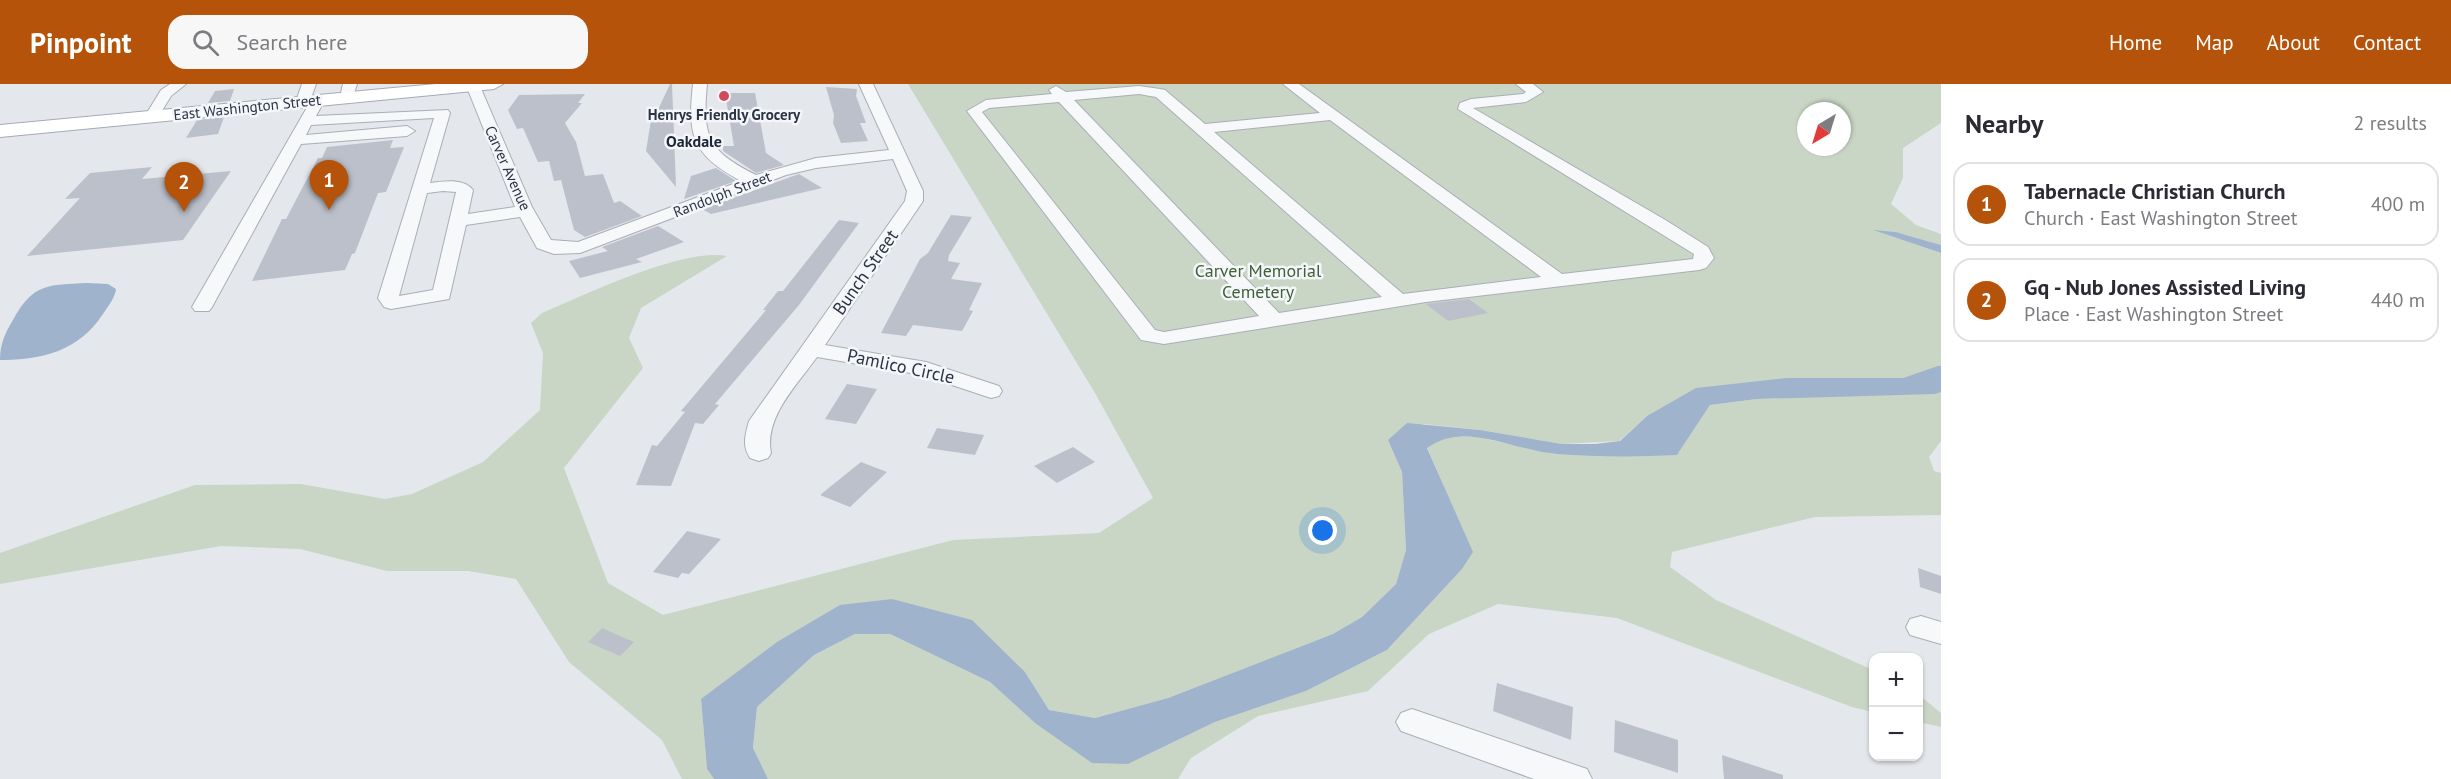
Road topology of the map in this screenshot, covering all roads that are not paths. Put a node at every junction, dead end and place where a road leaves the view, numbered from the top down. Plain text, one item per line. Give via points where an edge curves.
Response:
1 (179, 84) edge
2 (494, 84) edge
3 (700, 84) edge
4 (866, 84) edge
5 (1050, 84) edge
6 (1290, 84) edge
7 (1523, 84) edge
8 (473, 85) edge
9 (348, 90) edge
10 (310, 95) edge
11 (1064, 98) junction
12 (152, 116) junction
13 (1331, 116) junction
14 (306, 121) junction
15 (439, 128) junction
16 (1201, 129) junction
17 (0, 131) edge
18 (296, 140) junction
19 (899, 154) junction
20 (753, 181) junction
21 (420, 189) junction
22 (526, 212) junction
23 (459, 221) junction
24 (550, 247) joint
25 (1559, 281) junction
26 (1399, 301) junction
27 (202, 307) dead end
28 (1274, 320) junction
29 (810, 349) junction
30 (991, 390) dead end
31 (759, 453) dead end
32 (1412, 722) dead end
33 (1575, 779) edge

1 - 12 street via 166,93
2 - 8 main road, East Washington Street
3 - 20 street via 698,134 703,148
4 - 19 street, Bunch Street
5 - 11 street
6 - 13 street
7 - 25 street via 1536,92 1526,98 1471,103 1465,109 1661,225 1701,251 1705,258 1699,264
8 - 9 main road, East Washington Street
8 - 22 street, Carver Avenue
9 - 10 main road, East Washington Street
10 - 12 main road, East Washington Street
10 - 14 street
11 - 16 street via 1155,91
11 - 28 street
11 - 28 street via 986,104 974,111 1148,336 1164,338
12 - 17 main road, East Washington Street
13 - 16 street
13 - 25 street
14 - 15 street via 433,112 443,113
14 - 18 street
15 - 18 street
15 - 21 street
16 - 26 street
18 - 27 street
19 - 20 street, Randolph Street via 816,163
19 - 29 street, Bunch Street via 915,191 914,201
20 - 24 street, Randolph Street via 580,247
21 - 23 street via 465,189
21 - 23 street via 388,298 391,303 442,295
22 - 23 street
22 - 24 street, Carver Avenue via 544,244
25 - 26 street
26 - 28 street
29 - 30 street, Pamlico Circle via 926,369
29 - 31 street, Bunch Street via 761,421 756,438
32 - 33 street

